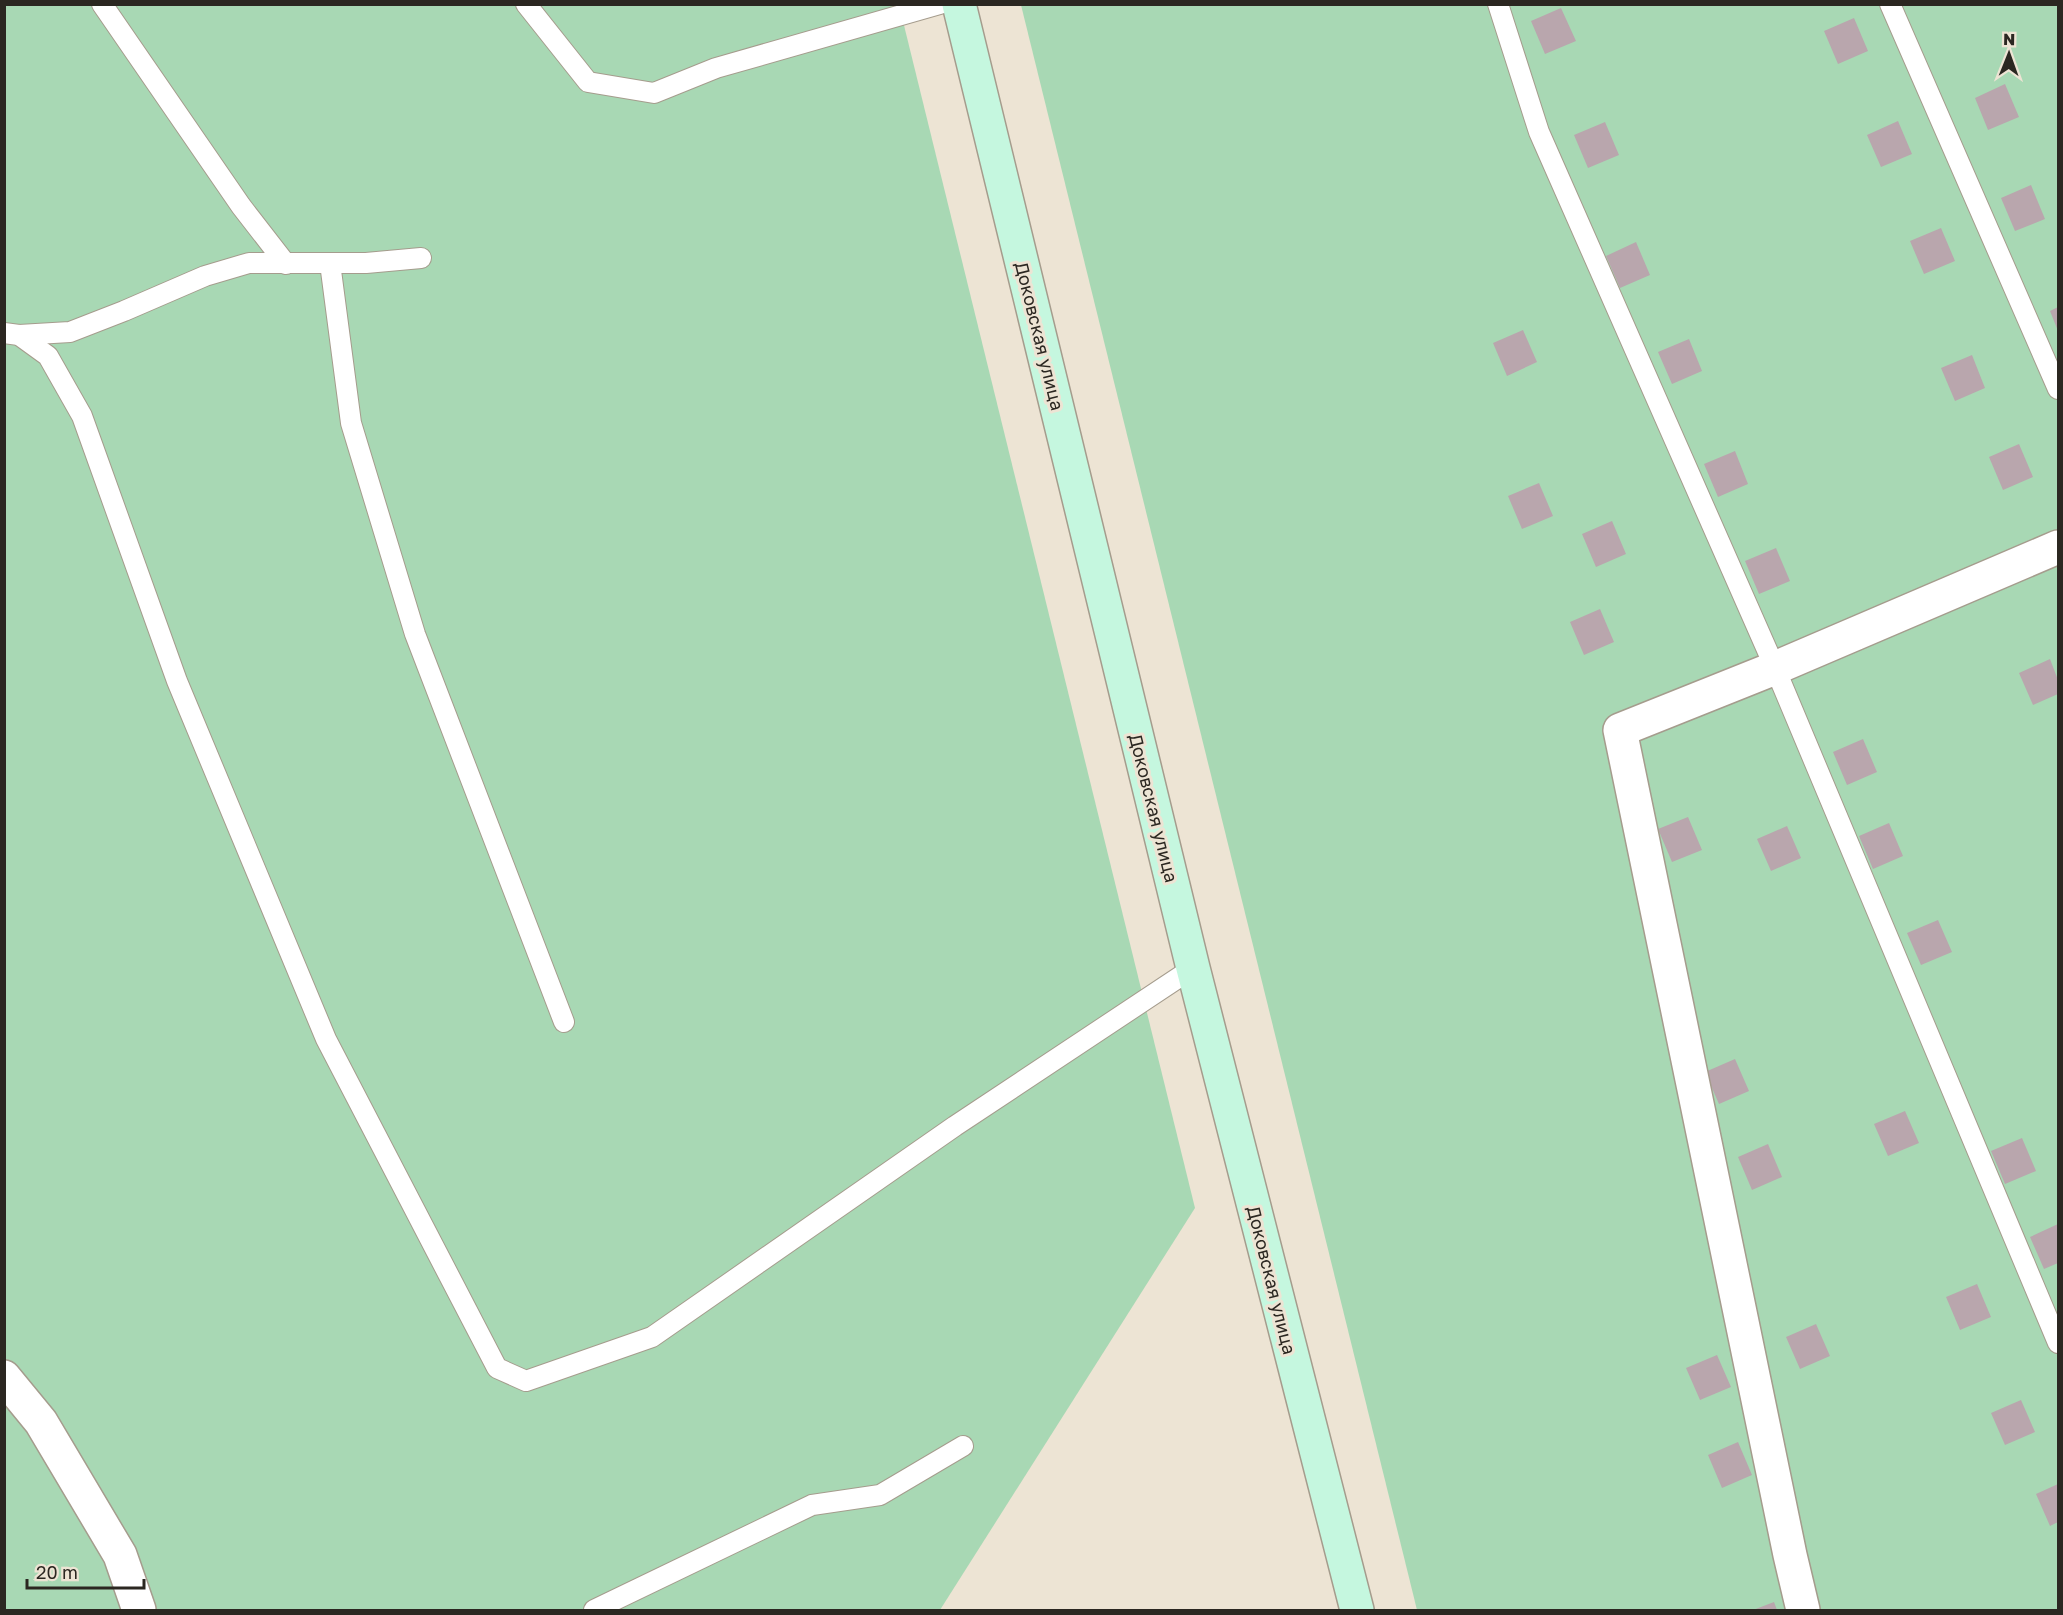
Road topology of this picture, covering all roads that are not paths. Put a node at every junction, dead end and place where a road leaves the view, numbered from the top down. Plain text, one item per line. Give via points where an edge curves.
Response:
1 (102, 4) edge
2 (526, 4) edge
3 (940, 4) edge
4 (959, 4) edge
5 (1498, 4) edge
6 (1890, 4) edge
7 (421, 258) dead end
8 (330, 263) junction
9 (286, 264) junction
10 (12, 334) edge
11 (2058, 389) edge
12 (2058, 548) edge
13 (1775, 668) junction
14 (1193, 968) junction
15 (564, 1022) dead end
16 (2058, 1342) edge
17 (4, 1377) edge
18 (963, 1446) dead end
19 (140, 1611) edge
20 (594, 1611) edge
21 (1357, 1611) edge
22 (1803, 1611) edge

1 - 9 lane via 241,206
2 - 3 lane via 588,82 654,93 716,69
4 - 14 street, Доковская улица
5 - 13 lane via 1539,132
6 - 11 lane
7 - 8 lane
8 - 9 lane
8 - 15 lane via 351,423 415,634
9 - 10 lane via 249,263 216,273 70,332
10 - 14 lane via 48,356 82,416 177,681 327,1039 497,1368 526,1381 652,1337 956,1126
12 - 13 street
13 - 16 lane
13 - 22 street via 1620,730
14 - 21 street, Доковская улица
17 - 19 street via 41,1422 120,1556
18 - 20 lane via 880,1495 812,1505

